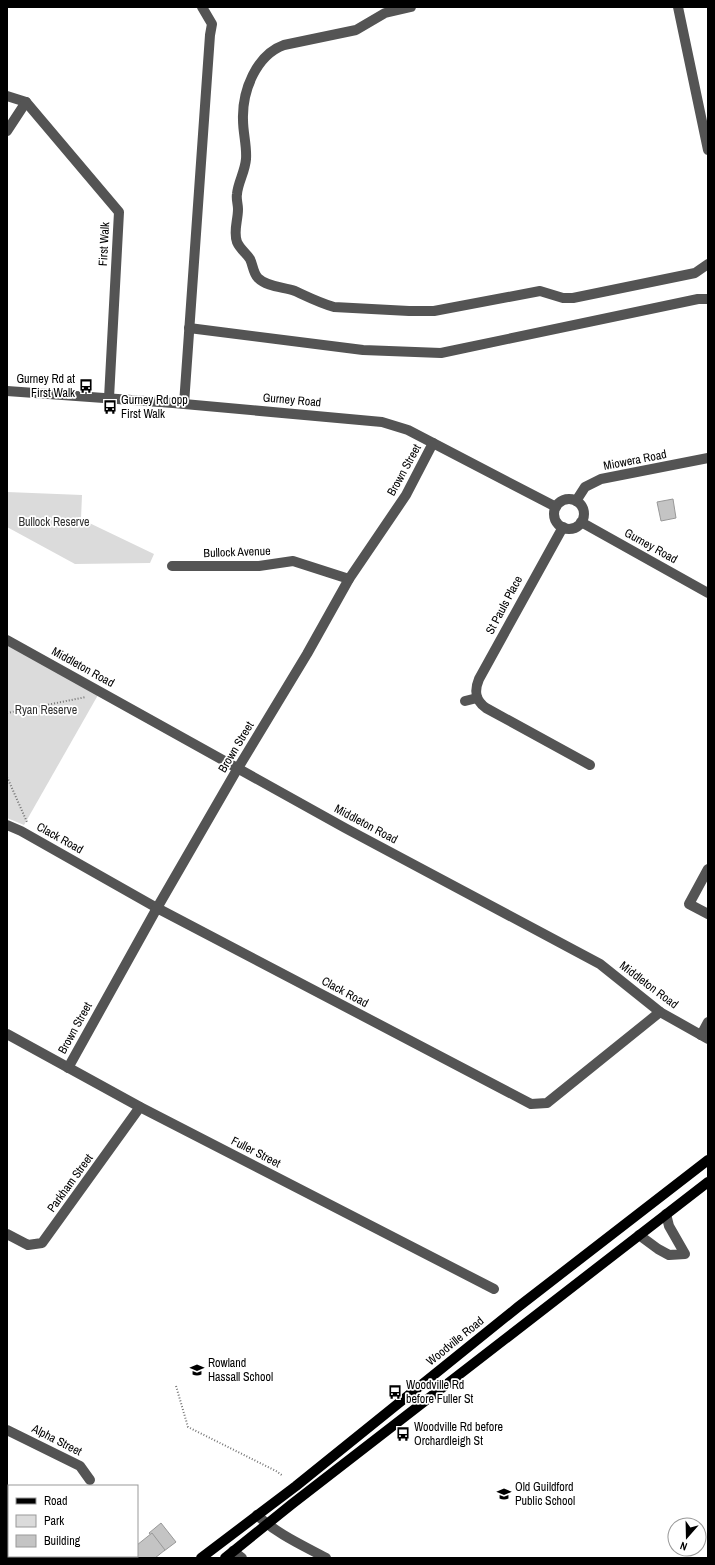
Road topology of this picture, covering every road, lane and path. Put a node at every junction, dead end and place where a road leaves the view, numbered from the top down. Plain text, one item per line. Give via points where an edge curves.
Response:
1 (202, 7) edge
2 (412, 7) edge
3 (678, 7) edge
4 (7, 96) edge
5 (26, 102) junction
6 (7, 131) edge
7 (708, 150) edge
8 (708, 264) edge
9 (708, 298) edge
10 (190, 328) junction
11 (7, 391) edge
12 (109, 398) junction
13 (184, 404) junction
14 (434, 443) junction
15 (708, 458) edge
16 (576, 501) junction
17 (556, 507) junction
18 (581, 522) junction
19 (563, 527) junction
20 (172, 566) dead end
21 (349, 579) junction
22 (708, 593) edge
23 (7, 640) edge
24 (104, 693) junction
25 (477, 698) junction
26 (465, 701) dead end
27 (7, 713) edge
28 (590, 765) dead end
29 (238, 768) junction
30 (7, 777) edge
31 (7, 825) edge
32 (34, 838) junction
33 (708, 869) edge
34 (157, 908) junction
35 (708, 914) edge
36 (660, 1012) junction
37 (708, 1022) edge
38 (7, 1034) edge
39 (704, 1037) edge
40 (68, 1068) junction
41 (140, 1107) junction
42 (708, 1160) edge
43 (708, 1182) edge
44 (666, 1214) junction
45 (7, 1234) edge
46 (639, 1235) junction
47 (494, 1289) dead end
48 (176, 1386) dead end
49 (7, 1430) edge
50 (283, 1476) dead end
51 (90, 1480) dead end
52 (257, 1515) junction
53 (266, 1524) junction
54 (233, 1551) junction
55 (201, 1558) edge
56 (225, 1558) edge
57 (242, 1558) edge
58 (326, 1558) edge

1 - 10 street via 212,24
2 - 8 street via 385,12 356,30 276,47 265,56 256,69 243,107 246,159 237,194 235,234 239,246 249,257 260,280 334,307 419,311 444,310 540,291 563,298 573,298 695,273
3 - 7 street
4 - 5 street
5 - 6 street
5 - 12 street, First Walk via 119,212
9 - 10 street via 698,298 441,353 363,350
10 - 13 street
11 - 12 street, Gurney Road
12 - 13 street, Gurney Road
13 - 14 street, Gurney Road via 382,422 408,430
14 - 17 street, Gurney Road
14 - 21 street, Brown Street via 406,495
15 - 16 street, Miowera Road via 601,479 585,487
16 - 17 street via 563,500
16 - 18 street via 584,513
17 - 19 street via 554,516
18 - 19 street via 575,528
18 - 22 street, Gurney Road
19 - 25 street, St Pauls Place via 479,679
20 - 21 street, Bullock Avenue via 258,566 293,561
21 - 29 street, Brown Street
23 - 24 street, Middleton Road
24 - 27 path
24 - 29 street, Middleton Road
25 - 26 street
25 - 28 street via 486,708
29 - 34 street, Brown Street
29 - 36 street, Middleton Road via 600,964
30 - 32 path
31 - 32 street, Clack Road
32 - 34 street, Clack Road
33 - 35 street via 689,904
34 - 36 street, Clack Road via 532,1104 547,1103
34 - 40 street, Brown Street
36 - 39 street, Middleton Road
37 - 39 street
38 - 40 street, Fuller Street
40 - 41 street, Fuller Street
41 - 45 street, Parkham Street via 42,1244 28,1245
41 - 47 street, Fuller Street
42 - 52 main road, Woodville Road via 518,1307
43 - 44 main road
44 - 46 main road
44 - 46 street via 669,1226 685,1254 669,1255
46 - 53 main road
48 - 50 path via 188,1427
49 - 51 street, Alpha Street via 80,1466
52 - 53 street
52 - 55 main road, Woodville Road
53 - 54 main road
53 - 58 street
54 - 56 main road
54 - 57 street

